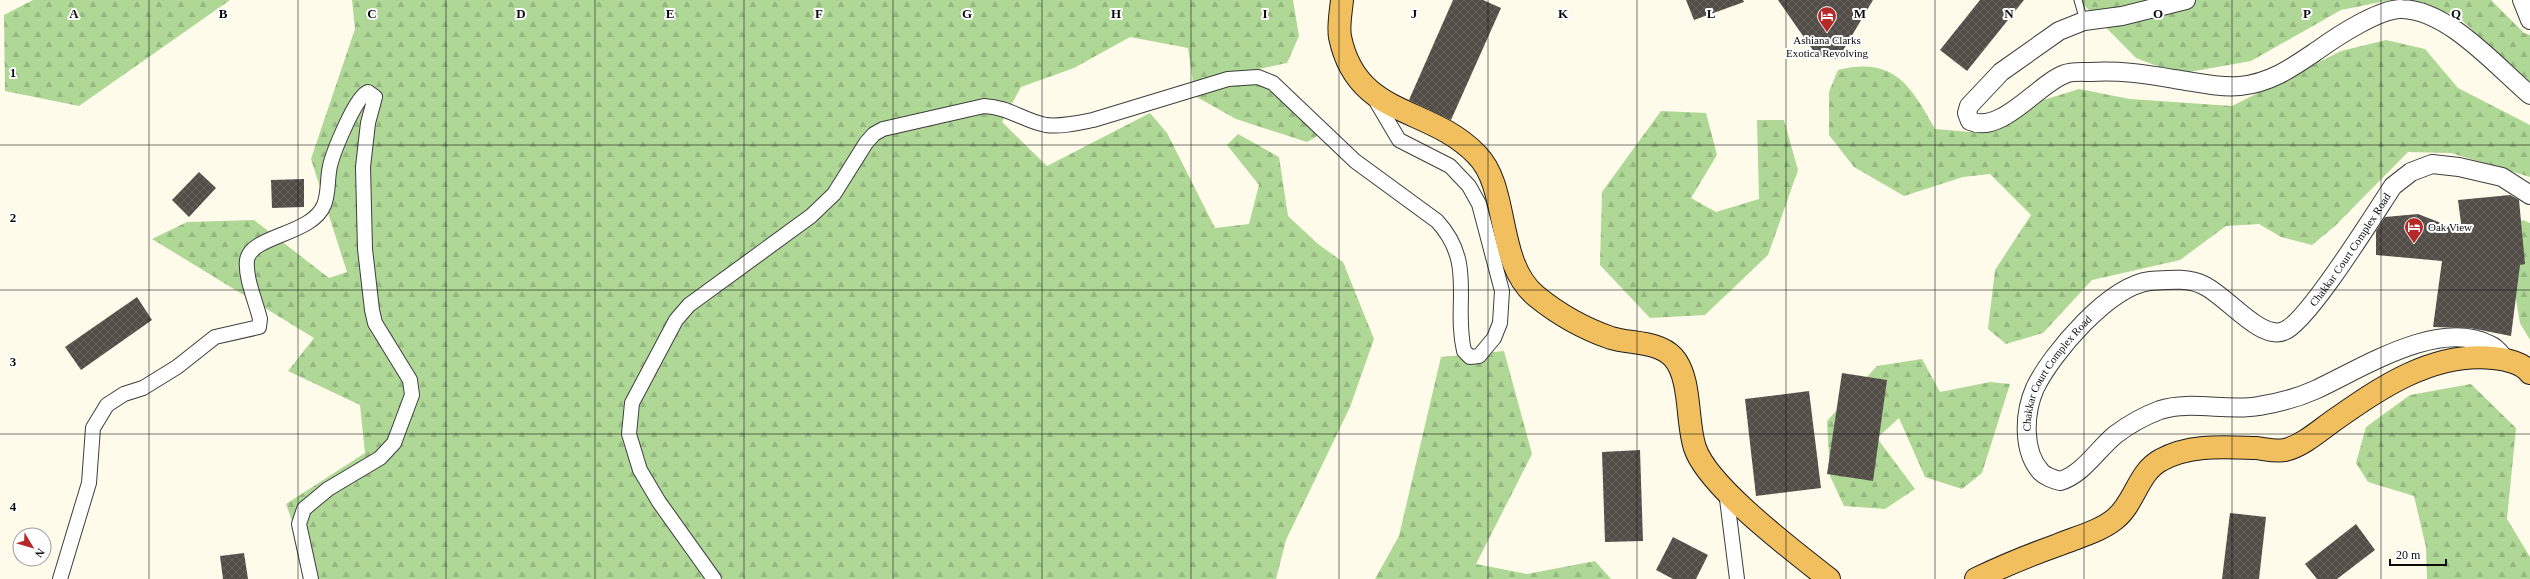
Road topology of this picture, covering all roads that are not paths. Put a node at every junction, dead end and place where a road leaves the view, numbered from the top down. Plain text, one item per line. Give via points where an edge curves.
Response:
1 (1342, 0) edge
2 (2078, 0) edge
3 (2186, 0) edge
4 (2522, 0) edge
5 (2530, 20) edge
6 (2084, 21) junction
7 (1373, 95) junction
8 (2530, 95) edge
9 (2530, 195) edge
10 (2505, 359) junction
11 (2530, 373) edge
12 (1726, 491) junction
13 (60, 579) edge
14 (311, 579) edge
15 (714, 579) edge
16 (1737, 579) edge
17 (1829, 579) edge
18 (1976, 579) edge

1 - 7 highway via 1339,35 1351,71
2 - 6 lane
3 - 6 street via 2122,16
4 - 5 street
6 - 8 street via 2059,31 2000,72 1969,106 1967,113 1970,121 1980,123 2002,118 2065,74 2115,70 2203,84 2238,86 2261,83 2284,74 2341,34 2401,9 2426,13 2445,22
7 - 12 highway via 1464,143 1488,167 1512,257 1522,281 1536,296 1583,327 1612,338 1658,347 1673,357 1682,372 1694,448 1703,465
7 - 15 street via 1399,140 1410,148 1426,152 1450,166 1469,186 1479,204 1502,291 1500,324 1487,350 1479,356 1470,357 1464,351 1460,268 1457,249 1448,233 1355,161 1273,83 1258,77 1228,79 1093,120 1071,124 1046,125 1001,107 984,106 883,129 866,143 834,194 811,216 689,305 676,320 632,403 629,434 640,470 659,502
9 - 10 street, Chakkar Court Complex Road via 2502,177 2459,167 2432,164 2411,172 2393,186 2315,300 2285,331 2265,331 2218,292 2185,279 2148,282 2118,293 2096,310 2049,366 2035,389 2028,412 2027,442 2041,472 2060,481 2073,475 2115,436 2161,410 2200,406 2257,407 2288,400 2313,391 2385,356 2435,340 2474,338 2492,345
10 - 11 highway
10 - 18 highway via 2480,356 2448,359 2431,364 2358,403 2316,433 2284,450 2191,448 2159,460 2143,478 2129,504 2116,519 2100,529
12 - 16 street
12 - 17 highway
13 - 14 street via 89,483 90,438 99,415 113,399 143,388 176,367 209,340 259,327 260,319 247,270 247,259 263,243 298,229 317,215 324,206 333,154 358,101 368,92 375,97 366,135 363,167 365,249 372,310 375,323 410,380 412,395 394,443 380,458 328,489 304,509 299,524

